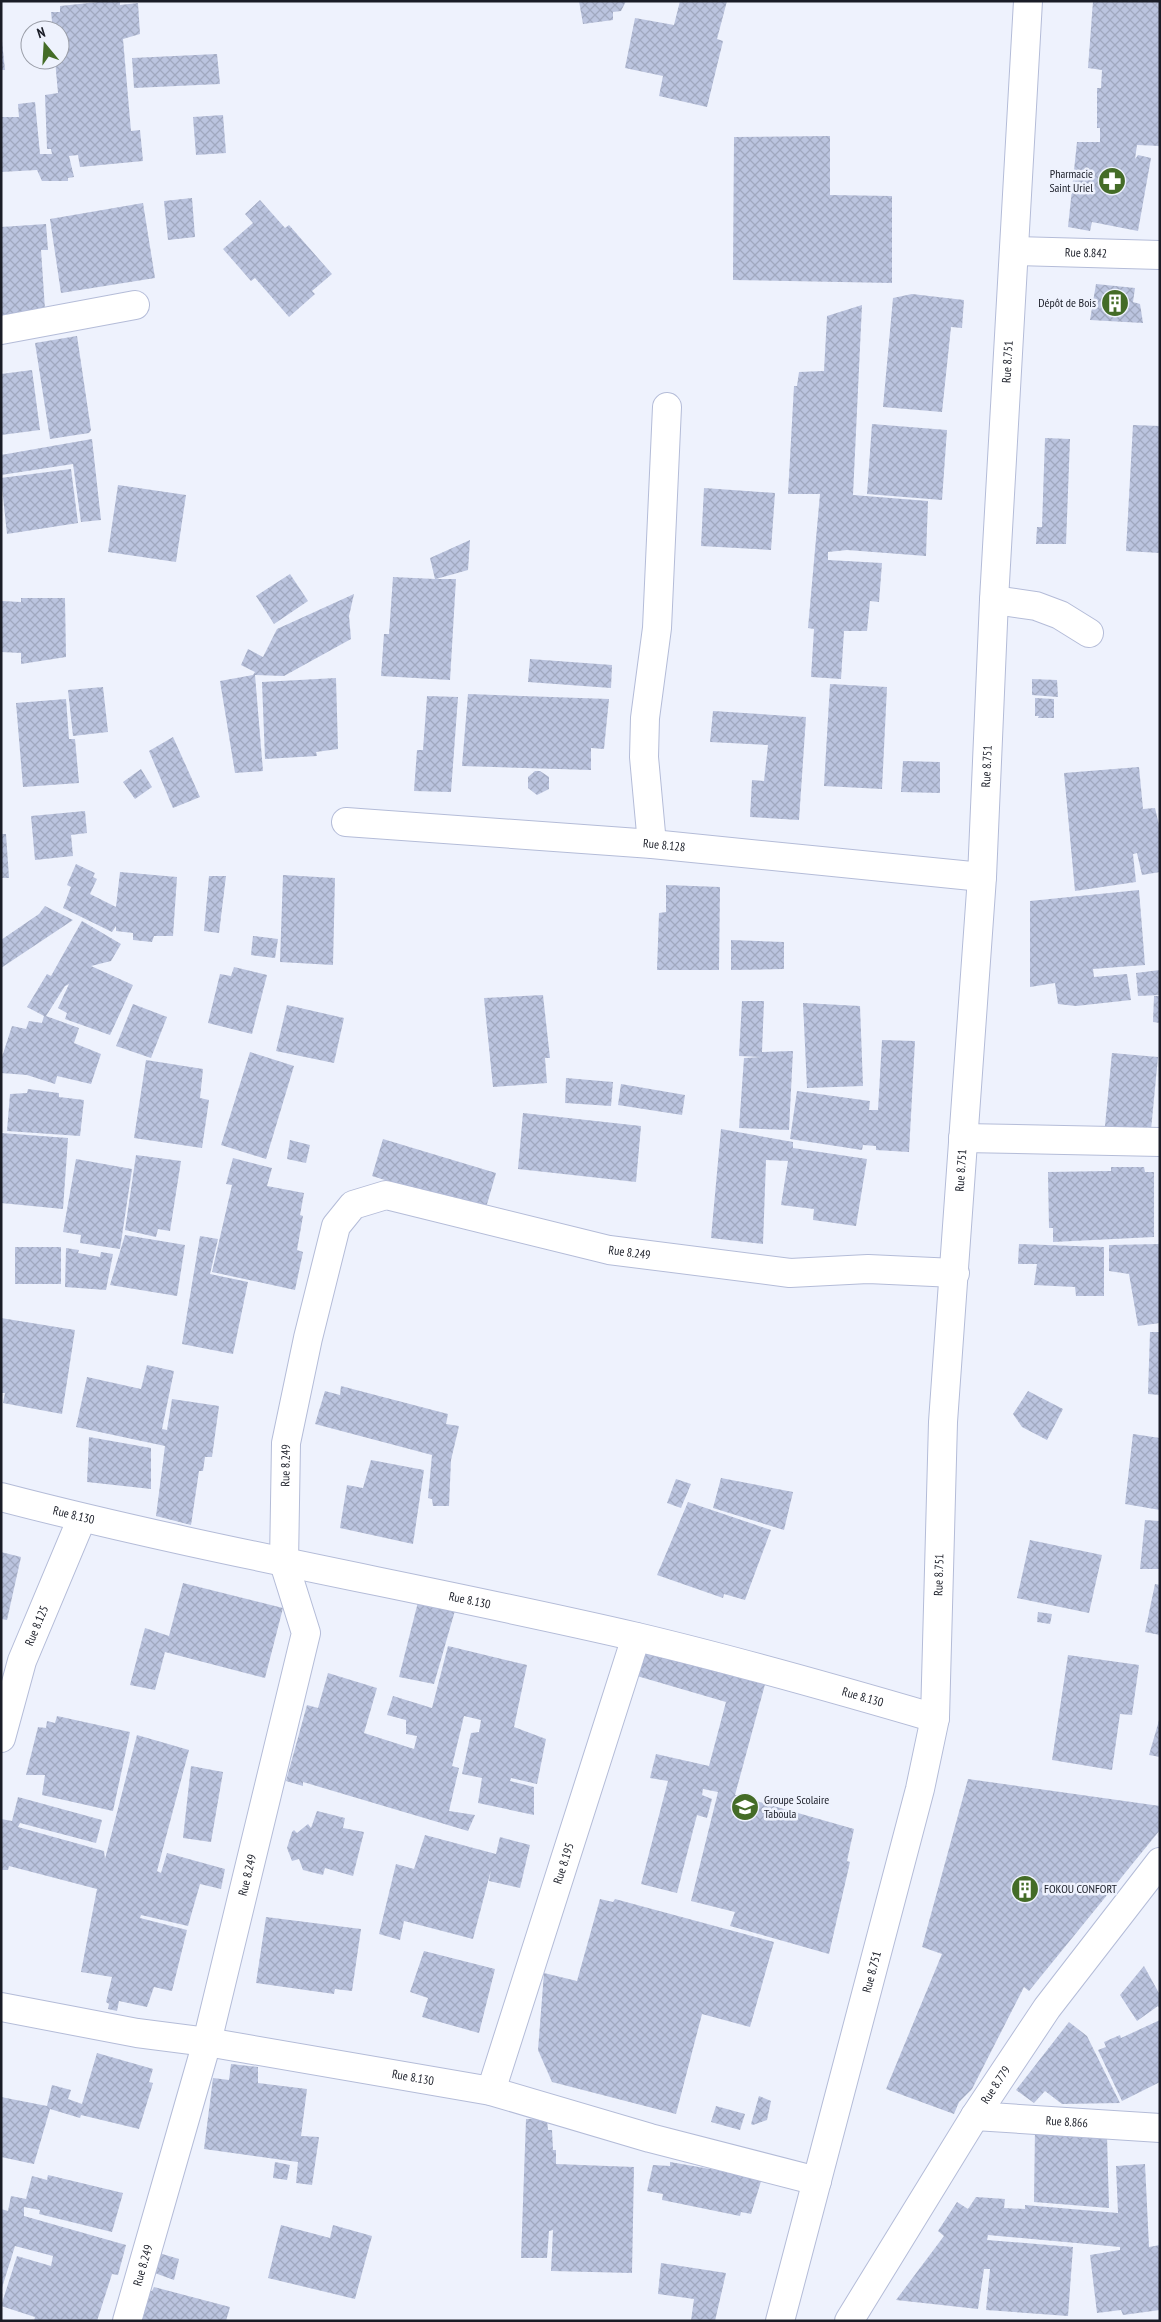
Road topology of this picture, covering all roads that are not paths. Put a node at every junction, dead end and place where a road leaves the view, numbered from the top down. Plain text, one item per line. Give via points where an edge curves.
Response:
1 (1028, 1) edge
2 (1014, 251) junction
3 (1160, 255) edge
4 (135, 305) dead end
5 (1, 330) edge
6 (667, 407) dead end
7 (994, 600) junction
8 (1089, 633) dead end
9 (346, 822) dead end
10 (652, 844) junction
11 (982, 877) junction
12 (963, 1138) junction
13 (1160, 1142) edge
14 (955, 1273) junction
15 (1, 1497) edge
16 (82, 1518) junction
17 (284, 1563) junction
18 (636, 1637) junction
19 (936, 1718) junction
20 (1, 1738) edge
21 (1160, 1862) edge
22 (1, 2007) edge
23 (207, 2042) junction
24 (490, 2091) junction
25 (975, 2116) junction
26 (1160, 2128) edge
27 (817, 2181) junction
28 (127, 2321) edge
29 (780, 2321) edge
30 (849, 2321) edge

1 - 2 street, Rue 8.751
2 - 3 street, Rue 8.842
2 - 7 street, Rue 8.751
4 - 5 street
6 - 10 street via 657,628 645,718 644,757
7 - 8 street via 1036,606 1060,615
7 - 11 street, Rue 8.751
9 - 10 street, Rue 8.128
10 - 11 street, Rue 8.128
11 - 12 street, Rue 8.751
12 - 13 street
12 - 14 street, Rue 8.751
14 - 17 street, Rue 8.249 via 868,1269 790,1274 610,1250 386,1195 354,1205 336,1226 286,1444
14 - 19 street, Rue 8.751 via 943,1422
15 - 16 street, Rue 8.130
16 - 17 street, Rue 8.130
16 - 20 street, Rue 8.125 via 22,1661
17 - 18 street, Rue 8.130
17 - 23 street, Rue 8.249 via 306,1633
18 - 19 street, Rue 8.130 via 754,1666
18 - 24 street, Rue 8.195
19 - 27 street, Rue 8.751
21 - 25 street, Rue 8.779 via 1047,2008
22 - 23 street, Rue 8.130 via 137,2033
23 - 24 street, Rue 8.130
23 - 28 street, Rue 8.249
24 - 27 street, Rue 8.130 via 650,2138
25 - 26 street, Rue 8.866
25 - 30 street, Rue 8.779
27 - 29 street, Rue 8.751

